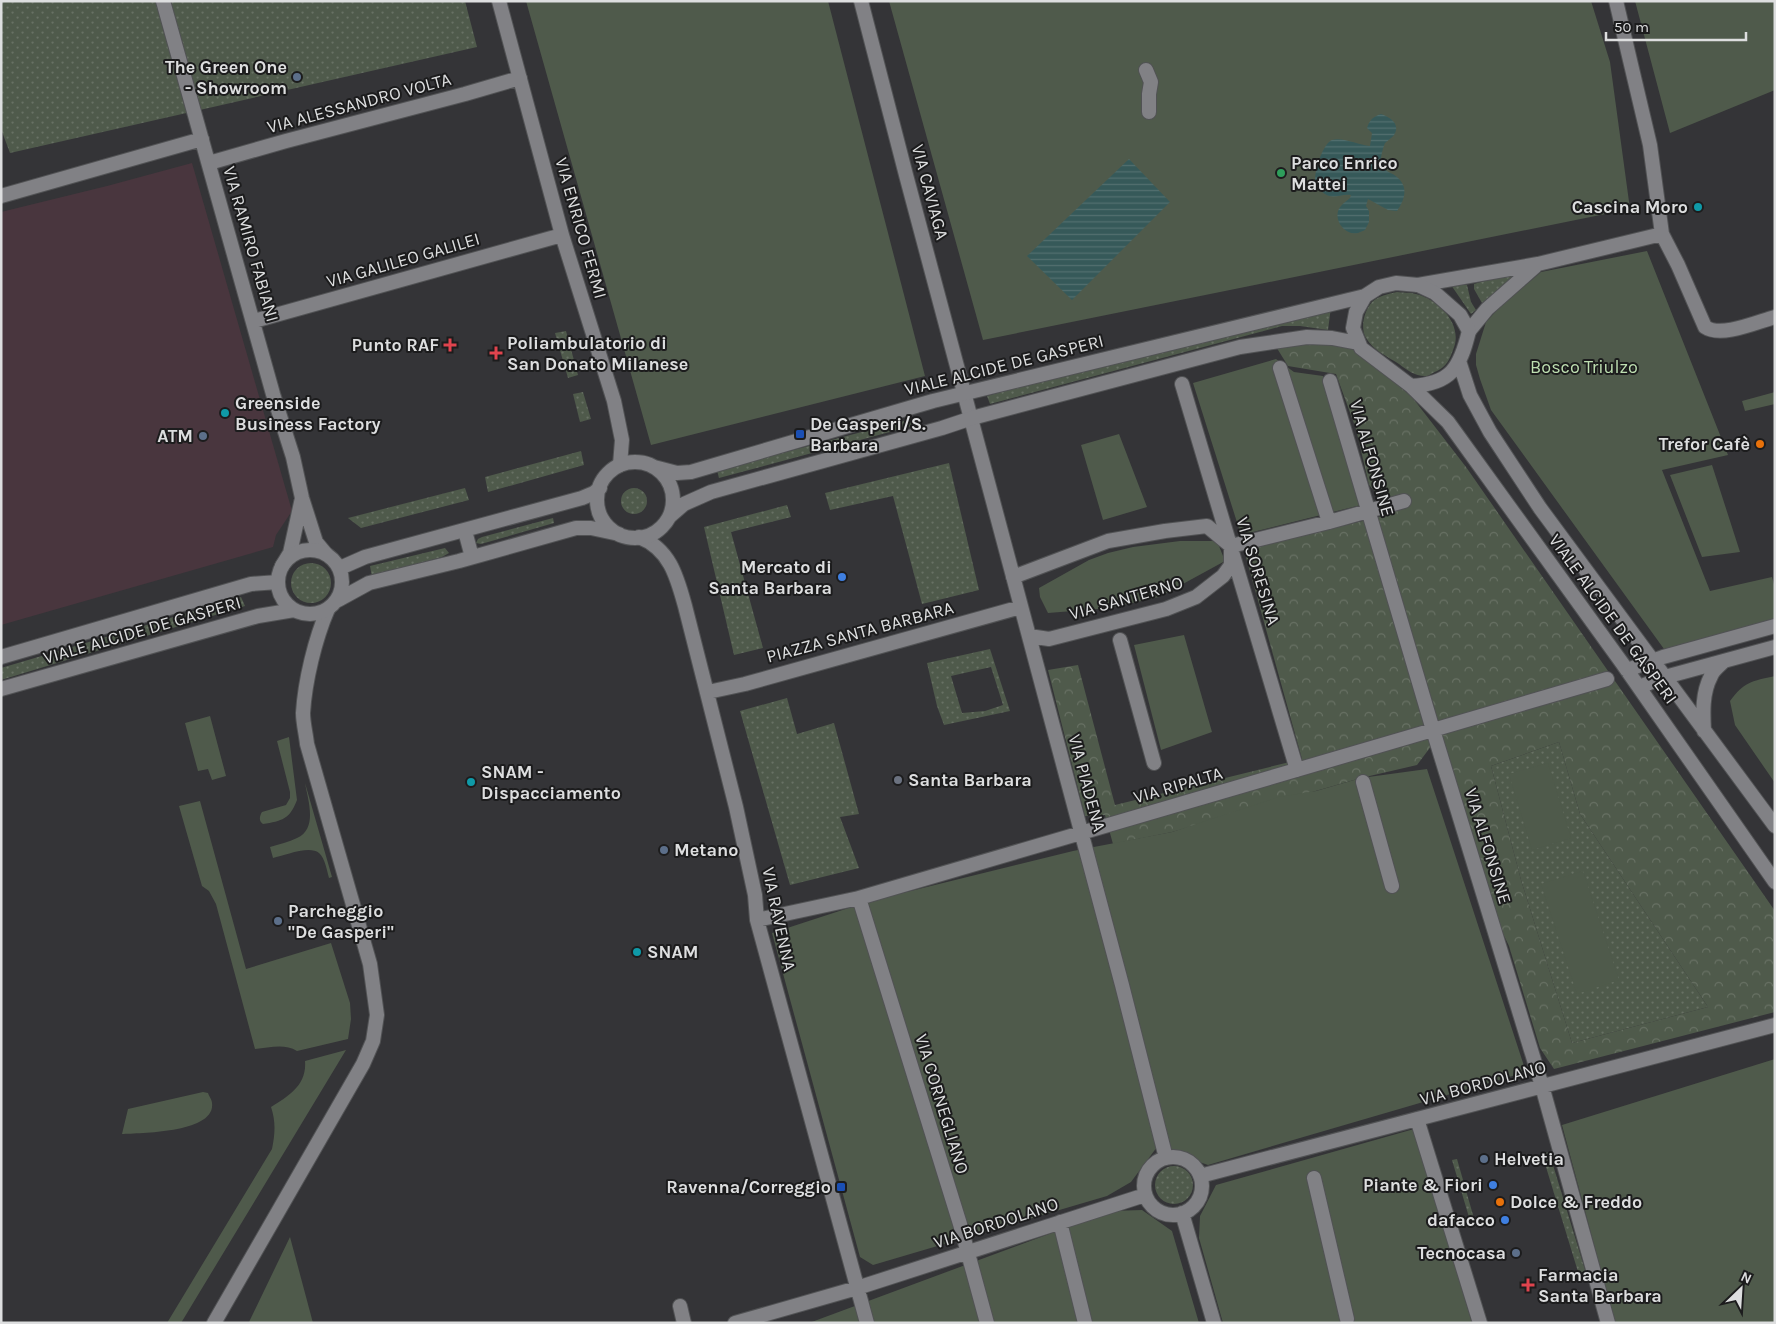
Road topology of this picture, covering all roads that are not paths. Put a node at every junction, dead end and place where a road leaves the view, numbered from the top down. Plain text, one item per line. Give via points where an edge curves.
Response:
1 (163, 1) edge
2 (499, 1) edge
3 (861, 1) edge
4 (1616, 1) edge
5 (1146, 70) dead end
6 (520, 78) junction
7 (1150, 112) dead end
8 (202, 139) junction
9 (209, 163) junction
10 (1, 196) edge
11 (1662, 234) junction
12 (562, 235) junction
13 (1538, 264) junction
14 (1418, 285) junction
15 (1365, 296) junction
16 (1775, 317) edge
17 (254, 320) junction
18 (1469, 331) junction
19 (1358, 343) junction
20 (1459, 361) junction
21 (1280, 368) dead end
22 (1330, 381) dead end
23 (1182, 384) dead end
24 (1411, 386) junction
25 (964, 393) junction
26 (972, 418) junction
27 (620, 465) junction
28 (654, 467) junction
29 (600, 488) junction
30 (302, 498) junction
31 (1404, 501) dead end
32 (1368, 511) junction
33 (669, 517) junction
34 (1329, 522) junction
35 (465, 531) junction
36 (619, 534) junction
37 (639, 537) junction
38 (1231, 546) junction
39 (326, 554) junction
40 (472, 557) junction
41 (282, 566) junction
42 (340, 568) junction
43 (1013, 576) junction
44 (278, 582) junction
45 (333, 604) junction
46 (1021, 607) junction
47 (294, 610) junction
48 (313, 615) junction
49 (1775, 626) edge
50 (320, 627) junction
51 (1029, 636) junction
52 (1120, 640) dead end
53 (1775, 647) edge
54 (1, 657) edge
55 (1652, 661) junction
56 (1724, 661) junction
57 (1627, 670) junction
58 (1665, 677) junction
59 (1607, 679) dead end
60 (1639, 687) junction
61 (1, 690) edge
62 (708, 692) junction
63 (1433, 730) junction
64 (1704, 731) junction
65 (1154, 763) dead end
66 (1297, 770) junction
67 (1363, 782) dead end
68 (1775, 826) edge
69 (1081, 833) junction
70 (1775, 882) edge
71 (1392, 886) dead end
72 (859, 898) junction
73 (757, 920) junction
74 (1775, 1025) edge
75 (1542, 1086) junction
76 (1417, 1119) junction
77 (1166, 1158) junction
78 (1200, 1176) junction
79 (1314, 1178) dead end
80 (1145, 1195) junction
81 (1182, 1213) junction
82 (1060, 1222) junction
83 (968, 1252) junction
84 (858, 1288) junction
85 (680, 1306) dead end
86 (764, 1319) edge
87 (1347, 1319) dead end
88 (214, 1323) edge
89 (684, 1323) edge
90 (735, 1323) edge
91 (868, 1323) edge
92 (987, 1323) edge
93 (1084, 1323) edge
94 (1214, 1323) edge
95 (1480, 1323) edge
96 (1608, 1323) edge

1 - 8 street, VIA RAMIRO FABIANI
2 - 6 street, VIA ENRICO FERMI
3 - 25 street, VIA CAVIAGA
4 - 11 street via 1650,145
5 - 7 street via 1151,82
6 - 9 street, VIA ALESSANDRO VOLTA
6 - 12 street, VIA ENRICO FERMI
8 - 9 street, VIA RAMIRO FABIANI
8 - 10 street
9 - 17 street, VIA RAMIRO FABIANI
11 - 13 street
11 - 16 street via 1705,327 1710,331 1722,332
12 - 17 street, VIA GALILEO GALILEI
12 - 27 street, VIA ENRICO FERMI via 615,408 622,440
13 - 14 street
13 - 18 street via 1488,309
14 - 15 street via 1396,283 1379,287
14 - 18 street via 1448,302
15 - 19 street via 1356,312 1353,328
15 - 25 street, VIALE ALCIDE DE GASPERI
17 - 30 street, VIA RAMIRO FABIANI
18 - 20 street
19 - 24 street via 1365,352
19 - 26 street via 1307,337 1240,347
20 - 24 street via 1449,375 1429,385
20 - 55 street, VIALE ALCIDE DE GASPERI via 1470,395 1490,432 1540,508
21 - 34 street
22 - 32 street, VIA ALFONSINE
23 - 38 street, VIA SORESINA
24 - 57 street, VIALE ALCIDE DE GASPERI via 1448,422
25 - 26 street
25 - 28 street, VIALE ALCIDE DE GASPERI via 691,472 677,473
26 - 33 street via 711,492 684,504
26 - 43 street, VIA PIADENA
27 - 28 street via 639,462
27 - 29 street via 609,473
28 - 33 street via 672,489 673,504
29 - 35 street via 582,498
29 - 36 street via 601,515 607,525
30 - 39 street, VIA RAMIRO FABIANI via 316,542
30 - 41 street, VIA RAMIRO FABIANI via 290,553
31 - 32 street
32 - 34 street
32 - 63 street, VIA ALFONSINE
33 - 37 street via 656,531
34 - 38 street
35 - 40 street
35 - 42 street via 365,557
36 - 37 street
36 - 40 street via 582,527
37 - 62 street, VIA RAVENNA via 662,552 674,573
38 - 43 street via 1207,526 1165,530 1108,541
38 - 51 street, VIA SANTERNO via 1231,565 1223,576 1196,597 1166,609 1049,638
38 - 66 street, VIA SORESINA
39 - 41 street via 302,551
39 - 42 street
40 - 45 street via 369,583
41 - 44 street
42 - 45 street via 343,584
43 - 46 street, VIA PIADENA
44 - 47 street via 282,599
44 - 54 street, VIALE ALCIDE DE GASPERI via 251,584
45 - 48 street
45 - 50 street
46 - 51 street, VIA PIADENA
46 - 62 street, PIAZZA SANTA BARBARA
47 - 48 street, VIALE ALCIDE DE GASPERI
47 - 61 street, VIALE ALCIDE DE GASPERI via 258,616
48 - 50 street via 319,619
49 - 55 street
50 - 88 street via 306,687 303,716 307,744 370,964 377,1015 373,1041 363,1064
51 - 69 street, VIA PIADENA
52 - 65 street
53 - 56 street
55 - 57 street
55 - 58 street, VIALE ALCIDE DE GASPERI
56 - 58 street
56 - 64 street via 1711,674 1706,689
57 - 60 street, VIALE ALCIDE DE GASPERI
58 - 60 street
58 - 64 street, VIALE ALCIDE DE GASPERI
59 - 63 street, VIA RIPALTA
60 - 70 street, VIALE ALCIDE DE GASPERI
62 - 73 street, VIA RAVENNA via 755,895
63 - 66 street, VIA RIPALTA
63 - 75 street, VIA ALFONSINE
64 - 68 street, VIALE ALCIDE DE GASPERI
66 - 69 street, VIA RIPALTA
67 - 71 street
69 - 72 street, VIA RIPALTA
69 - 77 street, VIA PIADENA
72 - 73 street, VIA RIPALTA
72 - 83 street, VIA CORNEGLIANO
73 - 84 street, VIA RAVENNA
74 - 75 street, VIA BORDOLANO
75 - 76 street, VIA BORDOLANO
75 - 96 street, VIA ALFONSINE
76 - 78 street, VIA BORDOLANO
76 - 95 street
77 - 78 street via 1181,1158 1191,1163
77 - 80 street via 1147,1172
78 - 81 street via 1202,1189 1199,1198
79 - 87 street
80 - 81 street via 1160,1212
80 - 82 street, VIA BORDOLANO
81 - 94 street
82 - 83 street, VIA BORDOLANO
82 - 93 street
83 - 84 street, VIA BORDOLANO
83 - 92 street, VIA CORNEGLIANO
84 - 86 street, VIA BORDOLANO
84 - 91 street, VIA RAVENNA
85 - 89 street
86 - 90 street, VIA BORDOLANO

